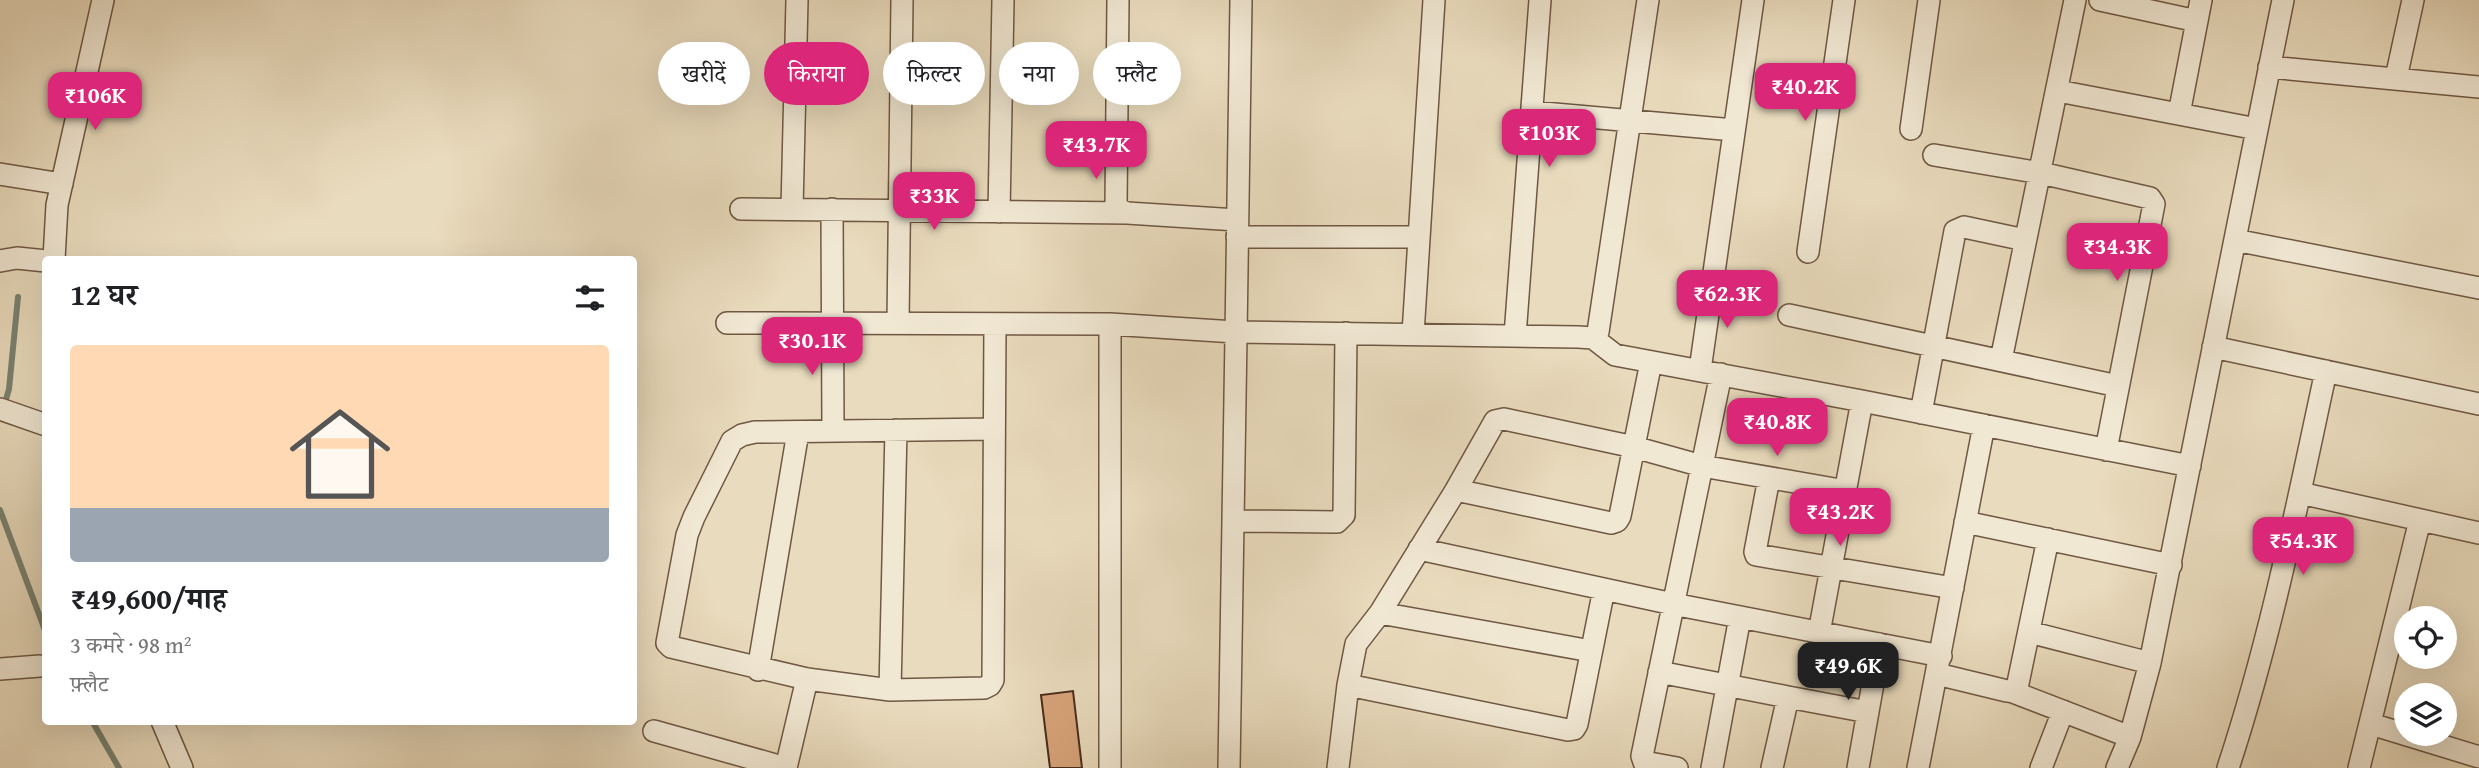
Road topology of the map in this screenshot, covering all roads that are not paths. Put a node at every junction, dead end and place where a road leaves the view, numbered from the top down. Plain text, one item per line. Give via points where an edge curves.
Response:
1 (103, 0) edge
2 (797, 0) edge
3 (902, 0) edge
4 (1003, 0) edge
5 (1118, 0) edge
6 (1241, 0) edge
7 (1434, 0) edge
8 (1540, 0) edge
9 (1648, 0) edge
10 (1753, 0) edge
11 (1844, 0) edge
12 (1929, 0) edge
13 (2076, 0) edge
14 (2100, 0) edge
15 (2201, 0) edge
16 (2283, 0) edge
17 (2413, 0) edge
18 (2197, 21) junction
19 (2269, 67) junction
20 (2396, 78) junction
21 (2479, 87) edge
22 (2058, 91) junction
23 (1532, 112) junction
24 (2179, 114) junction
25 (1629, 122) junction
26 (1911, 129) dead end
27 (1734, 130) junction
28 (2256, 130) junction
29 (1934, 155) dead end
30 (2041, 173) junction
31 (0, 174) edge
32 (62, 184) junction
33 (741, 209) dead end
34 (792, 209) junction
35 (832, 209) junction
36 (900, 210) junction
37 (999, 212) junction
38 (1127, 214) junction
39 (1237, 229) junction
40 (1419, 237) junction
41 (2025, 240) junction
42 (2235, 240) junction
43 (1808, 252) dead end
44 (48, 256) edge
45 (9, 259) edge
46 (42, 260) edge
47 (2479, 288) edge
48 (1789, 314) dead end
49 (727, 323) dead end
50 (834, 323) junction
51 (898, 323) junction
52 (995, 324) junction
53 (1110, 324) junction
54 (1235, 332) junction
55 (1346, 333) junction
56 (1413, 334) junction
57 (1515, 336) junction
58 (1599, 343) junction
59 (1934, 346) junction
60 (2213, 346) junction
61 (2001, 360) junction
62 (1651, 362) junction
63 (2326, 371) junction
64 (1710, 372) junction
65 (2118, 386) junction
66 (1862, 401) junction
67 (2479, 404) edge
68 (4, 410) edge
69 (1921, 413) junction
70 (42, 424) edge
71 (1983, 425) junction
72 (994, 429) junction
73 (896, 430) junction
74 (833, 431) junction
75 (798, 432) junction
76 (1634, 447) junction
77 (2106, 450) junction
78 (1702, 466) junction
79 (2190, 466) junction
80 (1769, 478) junction
81 (1456, 490) junction
82 (1846, 491) junction
83 (2300, 493) junction
84 (2420, 520) junction
85 (1235, 521) junction
86 (1965, 522) junction
87 (2479, 533) edge
88 (2048, 539) junction
89 (1419, 549) junction
90 (2171, 565) junction
91 (1831, 568) junction
92 (1953, 588) junction
93 (1604, 589) junction
94 (1673, 604) junction
95 (1380, 613) junction
96 (1740, 617) junction
97 (1819, 632) junction
98 (2029, 632) junction
99 (1880, 644) junction
100 (1591, 651) junction
101 (2150, 663) junction
102 (1939, 665) junction
103 (40, 666) dead end
104 (0, 669) edge
105 (758, 670) junction
106 (1659, 673) junction
107 (807, 679) junction
108 (1348, 685) junction
109 (1727, 685) junction
110 (890, 690) junction
111 (2013, 692) junction
112 (1787, 697) junction
113 (2063, 711) junction
114 (1868, 712) junction
115 (2371, 724) junction
116 (164, 725) edge
117 (654, 731) dead end
118 (2130, 737) junction
119 (2479, 757) edge
120 (182, 768) edge
121 (786, 768) edge
122 (1110, 768) edge
123 (1229, 768) edge
124 (1338, 768) edge
125 (1678, 768) edge
126 (1712, 768) edge
127 (1772, 768) edge
128 (1858, 768) edge
129 (1918, 768) edge
130 (2041, 768) edge
131 (2117, 768) edge
132 (2228, 768) edge
133 (2359, 768) edge

1 - 32 street
2 - 34 street
3 - 36 street
4 - 37 street
5 - 38 street via 1116,205
6 - 39 street
7 - 40 street
8 - 23 street
9 - 25 street
10 - 27 street
11 - 43 street
12 - 26 street
13 - 22 street
14 - 18 street
15 - 18 street
16 - 19 street
17 - 20 street
18 - 24 street
19 - 20 street
19 - 28 street
20 - 21 street
22 - 24 street
22 - 30 street
23 - 25 street
23 - 57 street
24 - 28 street
25 - 27 street
25 - 58 street
27 - 64 street via 1704,344
28 - 42 street
29 - 30 street
30 - 41 street
30 - 65 street via 2150,198 2154,204
31 - 32 street
32 - 44 street
33 - 34 street
34 - 35 street
35 - 36 street
35 - 50 street
36 - 37 street
36 - 51 street
37 - 38 street
38 - 39 street
39 - 40 street
39 - 54 street
40 - 56 street
41 - 59 street via 1964,227 1955,232
41 - 61 street
42 - 47 street
42 - 60 street
45 - 46 street
48 - 59 street
49 - 50 street
50 - 51 street
50 - 74 street
51 - 52 street
52 - 53 street
52 - 72 street
53 - 54 street
53 - 122 street
54 - 55 street
54 - 85 street
55 - 56 street
55 - 85 street via 1342,520
56 - 57 street
57 - 58 street
58 - 62 street via 1615,355
59 - 61 street
59 - 69 street
60 - 63 street
60 - 79 street
61 - 65 street
62 - 64 street
62 - 76 street
63 - 67 street
63 - 83 street
64 - 66 street
64 - 78 street
65 - 77 street
66 - 69 street
66 - 82 street
68 - 70 street
69 - 71 street
71 - 77 street
71 - 86 street
72 - 73 street
72 - 110 street via 993,680 984,688
73 - 74 street
73 - 110 street
74 - 75 street
75 - 105 street
75 - 105 street via 755,432 732,442 687,535 667,638 671,647
76 - 78 street
76 - 81 street via 1499,419 1490,425
76 - 81 street via 1620,516 1611,523
77 - 79 street
78 - 80 street
78 - 94 street
79 - 90 street
80 - 82 street
80 - 91 street via 1755,552
81 - 89 street
82 - 91 street
83 - 84 street
83 - 132 street via 2274,612
84 - 87 street
84 - 115 street
85 - 123 street
86 - 88 street
86 - 92 street
88 - 90 street
88 - 98 street
89 - 93 street
89 - 95 street
90 - 101 street
91 - 92 street
91 - 97 street
92 - 102 street
93 - 94 street
93 - 100 street
94 - 96 street
94 - 106 street
95 - 100 street
95 - 108 street via 1356,644
96 - 97 street
96 - 109 street
97 - 99 street
98 - 101 street
98 - 111 street
99 - 102 street
99 - 114 street
100 - 108 street via 1577,724 1568,730
101 - 118 street
102 - 111 street
102 - 129 street
103 - 104 street
105 - 107 street
106 - 109 street
106 - 125 street via 1642,760
107 - 110 street
107 - 121 street
108 - 124 street
109 - 112 street
109 - 126 street
111 - 113 street
112 - 114 street
112 - 127 street
113 - 118 street
113 - 130 street
114 - 128 street
115 - 119 street
115 - 133 street
116 - 120 street
117 - 121 street
118 - 131 street

